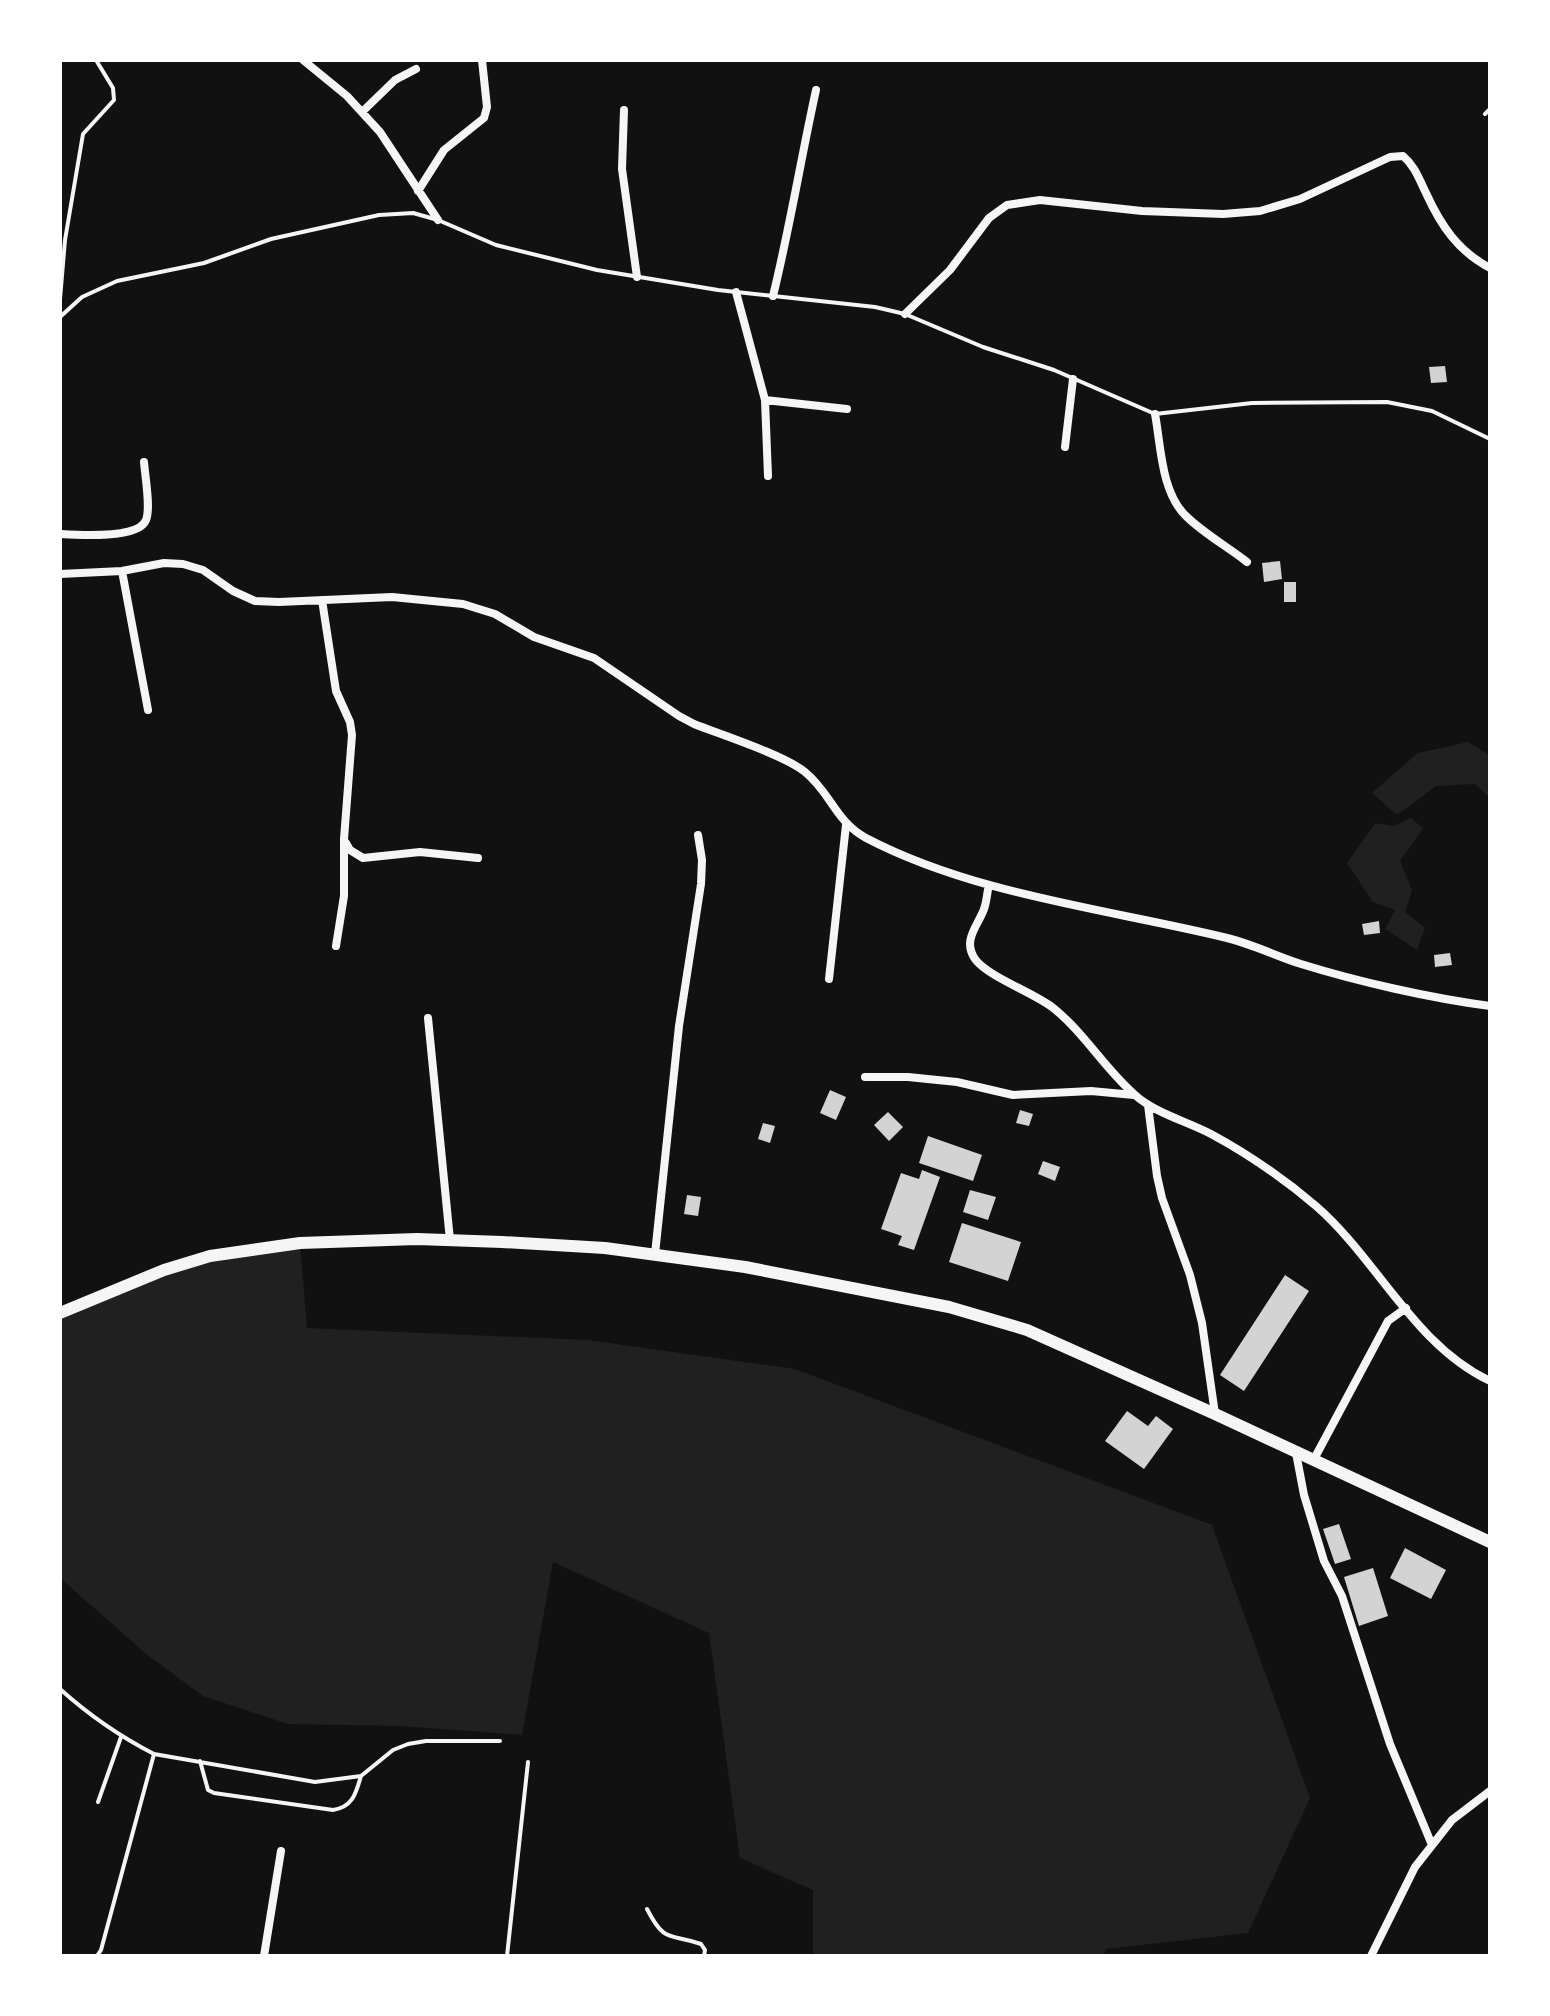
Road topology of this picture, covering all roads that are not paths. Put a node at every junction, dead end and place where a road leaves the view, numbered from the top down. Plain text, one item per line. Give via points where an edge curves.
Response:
1 (96, 60) edge
2 (303, 60) edge
3 (482, 60) edge
4 (416, 69) dead end
5 (816, 90) dead end
6 (1490, 109) edge
7 (624, 110) dead end
8 (362, 112) junction
9 (1485, 114) dead end
10 (418, 191) junction
11 (438, 220) junction
12 (1490, 268) edge
13 (637, 277) junction
14 (736, 292) junction
15 (773, 296) junction
16 (60, 299) edge
17 (905, 314) junction
18 (60, 317) edge
19 (1073, 379) junction
20 (765, 400) junction
21 (847, 409) dead end
22 (1155, 414) junction
23 (1490, 439) edge
24 (1065, 447) dead end
25 (144, 462) dead end
26 (768, 476) dead end
27 (60, 534) edge
28 (1247, 562) dead end
29 (122, 571) junction
30 (60, 574) edge
31 (322, 600) junction
32 (148, 710) dead end
33 (846, 825) junction
34 (698, 835) dead end
35 (344, 839) junction
36 (478, 858) dead end
37 (989, 885) junction
38 (336, 946) dead end
39 (829, 979) dead end
40 (1490, 1006) edge
41 (428, 1018) dead end
42 (865, 1077) dead end
43 (1135, 1095) junction
44 (1148, 1105) junction
45 (450, 1240) junction
46 (655, 1254) junction
47 (1406, 1308) junction
48 (60, 1313) edge
49 (1490, 1381) edge
50 (1215, 1414) junction
51 (1296, 1453) junction
52 (1313, 1461) junction
53 (1490, 1542) edge
54 (60, 1689) edge
55 (121, 1737) junction
56 (500, 1741) dead end
57 (154, 1754) junction
58 (200, 1761) junction
59 (528, 1762) dead end
60 (361, 1776) junction
61 (1490, 1791) edge
62 (98, 1802) dead end
63 (1432, 1845) junction
64 (281, 1851) dead end
65 (647, 1909) dead end
66 (97, 1956) edge
67 (264, 1956) edge
68 (507, 1956) edge
69 (704, 1956) edge
70 (1371, 1956) edge

1 - 16 lane via 113,88 114,100 83,134
2 - 8 street
3 - 10 street via 484,118 444,150
4 - 8 street via 395,80
5 - 15 street
6 - 9 lane
7 - 13 street via 622,169
8 - 10 street
10 - 11 street
11 - 13 lane via 496,245
11 - 18 lane via 413,213 379,215 271,239 204,263 117,281 82,297
12 - 17 street via 1471,258 1441,225 1412,163 1403,156 1390,157 1300,199 1260,211 1156,211 1040,200 1007,205 989,218 950,270
13 - 14 lane
14 - 15 lane
14 - 20 street
15 - 17 lane
17 - 19 lane
19 - 22 lane
19 - 24 street
20 - 21 street
20 - 26 street
22 - 23 lane via 1252,403 1387,402 1432,411
22 - 28 street via 1176,502 1185,516
25 - 27 street via 147,512 141,527 100,535
29 - 30 street
29 - 31 street via 183,564 255,601
29 - 32 street
31 - 33 street via 392,597 463,604 495,614 534,637 605,664 694,724 797,766 820,787
31 - 35 street via 336,691 352,735
33 - 37 street via 866,838
33 - 39 street
34 - 46 street via 701,884 679,1026
35 - 36 street via 363,858 420,852
35 - 38 street via 344,896
37 - 40 street via 1232,939 1300,964
37 - 43 street via 972,931 976,962 1035,995 1068,1021
41 - 45 street
42 - 43 street via 957,1082 1013,1095
43 - 44 street
44 - 47 street via 1231,1145 1294,1188 1342,1231
44 - 50 street via 1162,1198 1202,1323
45 - 46 highway
45 - 48 highway via 300,1243 210,1256
46 - 50 highway via 818,1280 992,1319
47 - 49 street via 1445,1352
47 - 52 street via 1388,1321
50 - 51 highway
51 - 52 highway
51 - 63 street via 1324,1561 1342,1596 1390,1744
52 - 53 highway
54 - 55 lane
55 - 57 lane
55 - 62 lane
56 - 60 lane via 408,1744
57 - 58 lane
57 - 66 lane
58 - 60 lane via 315,1782
58 - 60 lane via 205,1784 214,1793 333,1810 352,1801
59 - 68 lane
61 - 63 street via 1452,1820
63 - 70 street via 1415,1867
64 - 67 street
65 - 69 lane via 666,1936 701,1944

